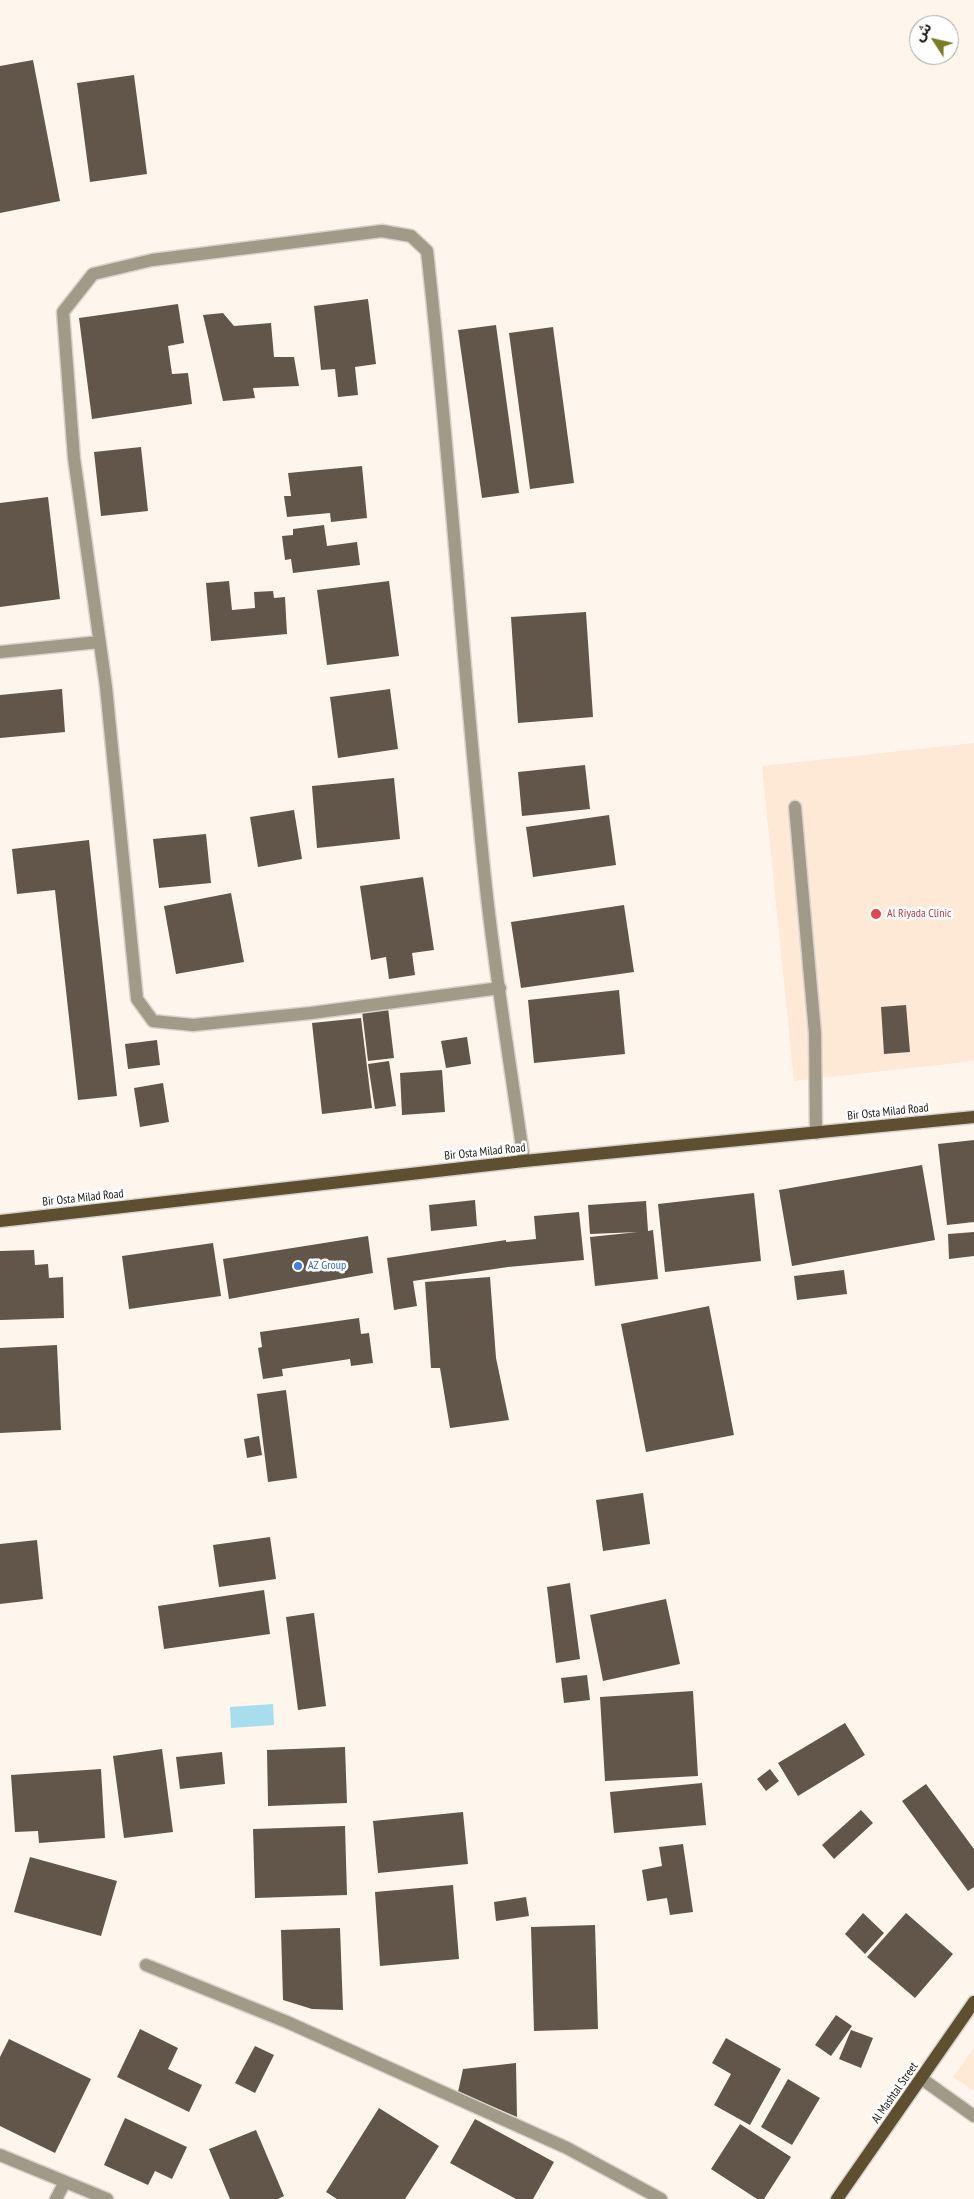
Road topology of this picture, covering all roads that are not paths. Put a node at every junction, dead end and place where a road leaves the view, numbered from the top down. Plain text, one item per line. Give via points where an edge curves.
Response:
1 (100, 642) junction
2 (0, 652) edge
3 (795, 807) dead end
4 (500, 988) junction
5 (974, 1117) edge
6 (816, 1132) junction
7 (524, 1161) junction
8 (0, 1221) edge
9 (146, 1965) dead end
10 (974, 2002) edge
11 (922, 2079) junction
12 (974, 2116) edge
13 (0, 2155) edge
14 (65, 2182) junction
15 (56, 2199) edge
16 (107, 2199) edge
17 (661, 2199) edge
18 (837, 2199) edge

1 - 2 street
1 - 4 street via 137,999 153,1021 193,1025
1 - 4 street via 74,458 63,312 94,274 152,260 382,231 411,236 427,251 441,375 486,890
3 - 6 street via 815,1032
4 - 7 street
5 - 6 main road, Bir Osta Milad Road
6 - 7 main road, Bir Osta Milad Road
7 - 8 main road, Bir Osta Milad Road
9 - 17 street via 287,2022 567,2148
10 - 11 main road, Al Mashtal Street
11 - 12 street
11 - 18 main road, Al Mashtal Street
13 - 14 street
14 - 15 street
14 - 16 street

